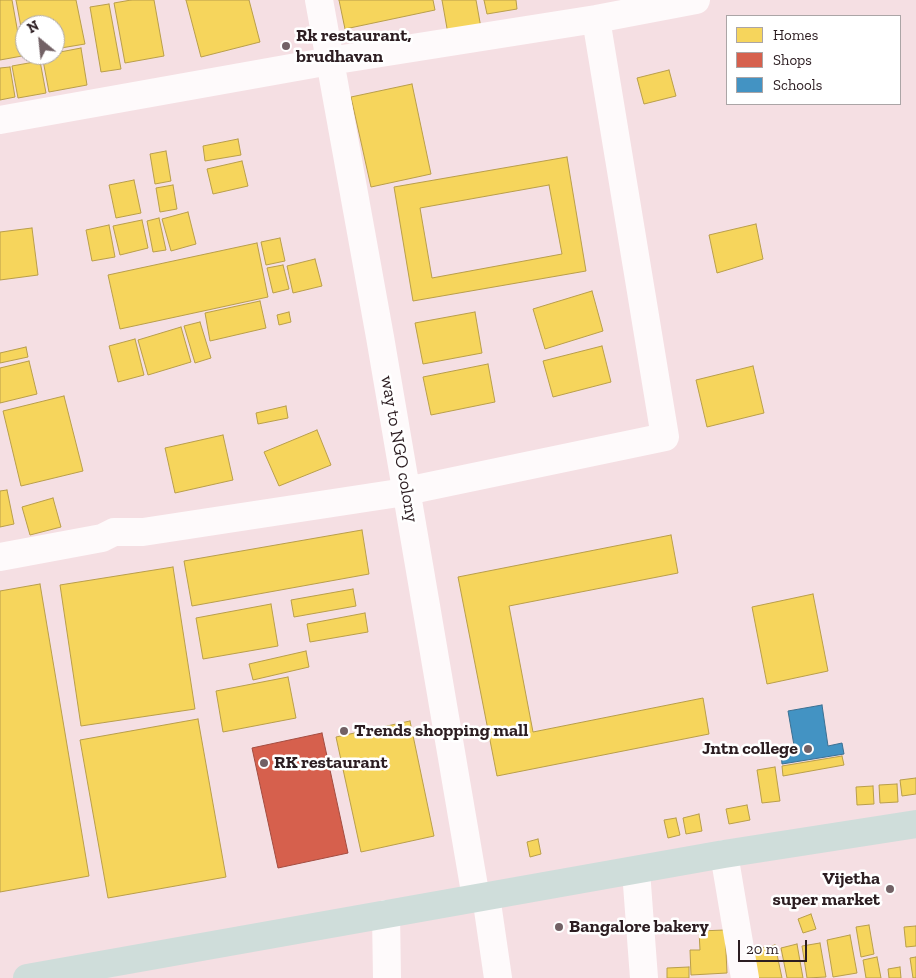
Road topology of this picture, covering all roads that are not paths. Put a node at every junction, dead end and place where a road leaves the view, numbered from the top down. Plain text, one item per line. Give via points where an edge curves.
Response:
1 (319, 0) edge
2 (696, 0) edge
3 (596, 19) junction
4 (330, 61) junction
5 (0, 120) edge
6 (406, 491) junction
7 (0, 557) edge
8 (916, 824) edge
9 (724, 854) junction
10 (636, 871) junction
11 (481, 897) junction
12 (386, 914) junction
13 (27, 978) edge
14 (388, 978) edge
15 (498, 978) edge
16 (644, 978) edge
17 (744, 978) edge

1 - 4 street, way to NGO colony
2 - 3 street
3 - 4 street
3 - 6 street via 666,437
4 - 5 street
4 - 6 street, way to NGO colony
6 - 7 street via 143,532 114,532 102,538
6 - 11 street, way to NGO colony
8 - 9 highway
9 - 10 highway
9 - 17 street
10 - 11 highway
10 - 16 street
11 - 12 highway
11 - 15 street, way to NGO colony
12 - 13 highway
12 - 14 street

